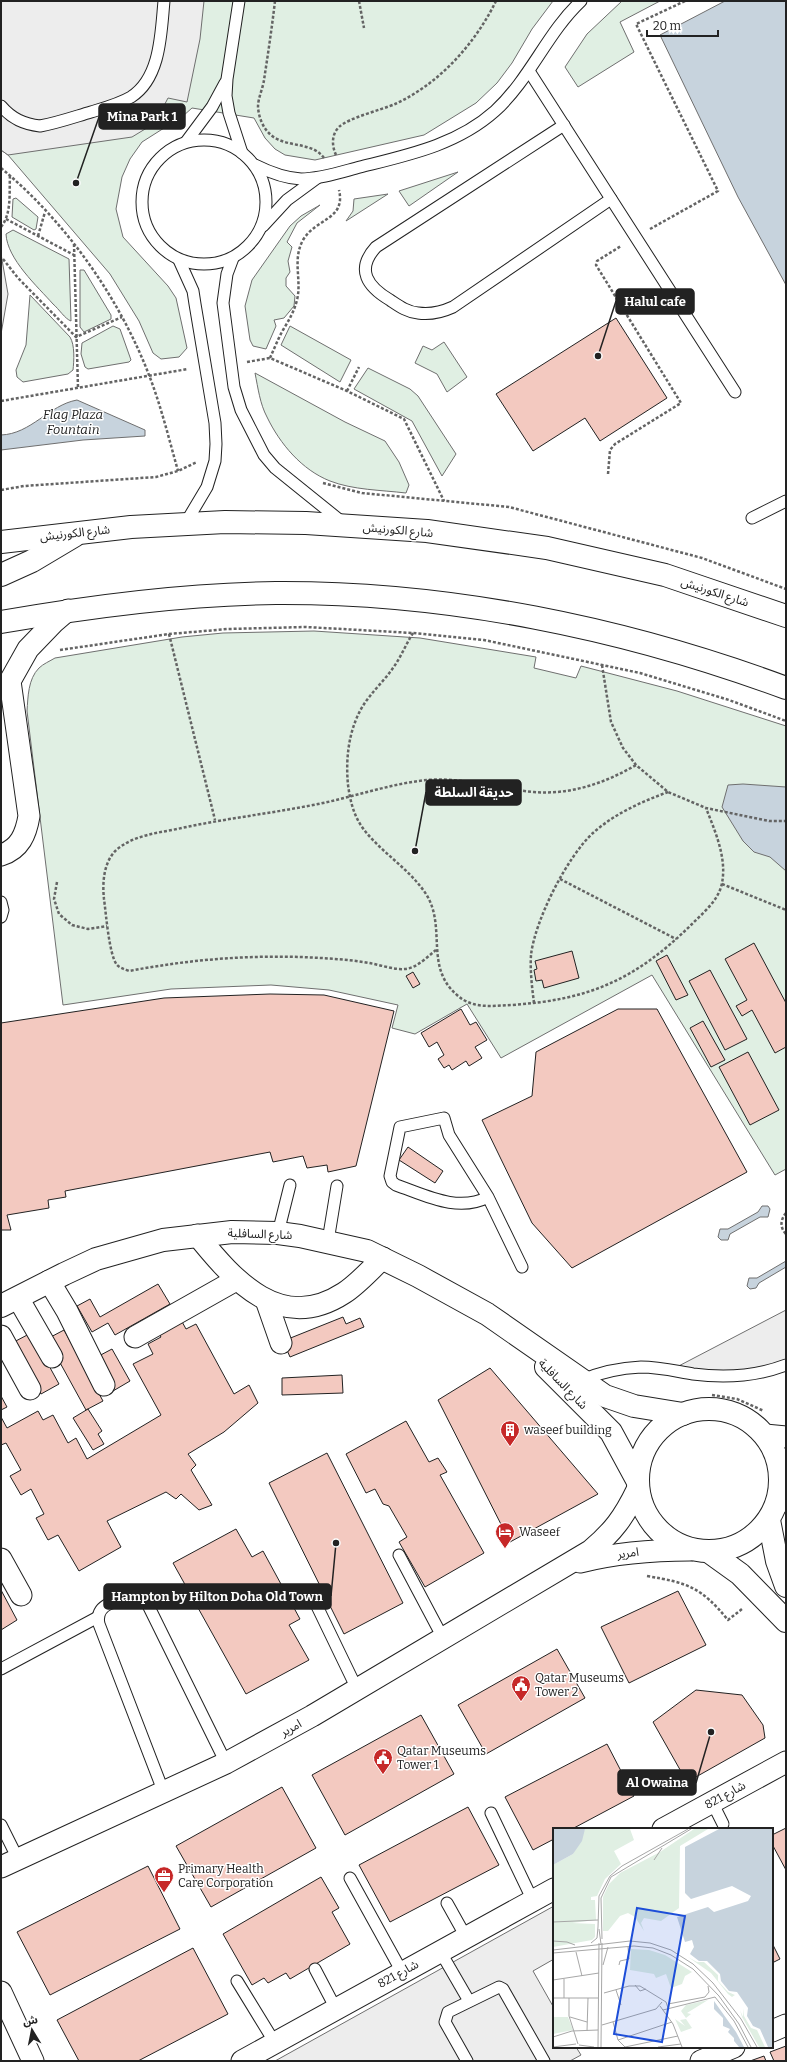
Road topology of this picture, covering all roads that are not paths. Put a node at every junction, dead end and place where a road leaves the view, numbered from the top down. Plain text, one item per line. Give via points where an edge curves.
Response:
1 (164, 1) edge
2 (239, 1) edge
3 (581, 1) edge
4 (529, 71) junction
5 (227, 79) junction
6 (1, 106) edge
7 (564, 125) junction
8 (186, 142) junction
9 (242, 153) junction
10 (255, 165) junction
11 (317, 178) junction
12 (611, 199) junction
13 (262, 228) junction
14 (233, 258) junction
15 (179, 260) junction
16 (735, 392) dead end
17 (786, 501) edge
18 (752, 518) dead end
19 (185, 524) junction
20 (346, 525) junction
21 (79, 533) junction
22 (1, 542) edge
23 (1, 574) edge
24 (68, 610) junction
25 (786, 616) edge
26 (1, 622) edge
27 (6, 677) edge
28 (786, 688) edge
29 (1, 855) edge
30 (1, 902) edge
31 (1, 917) edge
32 (290, 1185) dead end
33 (337, 1186) dead end
34 (488, 1197) junction
35 (278, 1233) junction
36 (197, 1235) junction
37 (328, 1241) junction
38 (383, 1258) junction
39 (522, 1267) dead end
40 (236, 1280) junction
41 (49, 1281) junction
42 (266, 1300) junction
43 (9, 1302) edge
44 (510, 1331) junction
45 (1, 1336) edge
46 (135, 1337) dead end
47 (281, 1343) dead end
48 (52, 1357) dead end
49 (786, 1365) edge
50 (582, 1380) junction
51 (104, 1385) dead end
52 (30, 1389) dead end
53 (683, 1414) junction
54 (764, 1435) junction
55 (786, 1437) edge
56 (637, 1485) junction
57 (777, 1508) edge
58 (699, 1551) junction
59 (399, 1555) dead end
60 (1, 1559) edge
61 (567, 1565) junction
62 (786, 1586) edge
63 (21, 1595) dead end
64 (315, 1602) dead end
65 (98, 1617) junction
66 (786, 1621) edge
67 (443, 1638) junction
68 (1, 1669) edge
69 (357, 1689) junction
70 (786, 1762) edge
71 (226, 1763) junction
72 (164, 1793) junction
73 (712, 1802) junction
74 (491, 1812) dead end
75 (723, 1824) dead end
76 (1, 1825) edge
77 (665, 1828) edge
78 (10, 1863) edge
79 (350, 1878) dead end
80 (553, 1890) edge
81 (533, 1901) junction
82 (447, 1903) dead end
83 (466, 1937) junction
84 (440, 1951) junction
85 (315, 1969) dead end
86 (402, 1972) junction
87 (237, 1981) dead end
88 (1, 1992) edge
89 (469, 2001) junction
90 (336, 2009) junction
91 (786, 2024) edge
92 (773, 2030) edge
93 (275, 2043) junction
94 (732, 2048) edge
95 (33, 2061) edge
96 (242, 2061) edge
97 (467, 2061) edge
98 (544, 2061) edge
99 (701, 2061) edge

1 - 6 lane via 162,28 153,70 132,96 115,104 40,126 16,120
2 - 5 lane
3 - 4 lane via 561,21
4 - 7 lane
4 - 11 lane via 495,110 473,128 448,142 421,152
5 - 8 lane via 212,107
5 - 9 lane via 229,113
7 - 12 lane
7 - 12 lane via 376,247 366,262 367,280 372,287 404,309 429,314 442,312 454,307
8 - 9 lane via 215,141 230,145
8 - 15 lane via 170,149 157,160 142,190 144,224 152,239 164,251
9 - 10 lane
10 - 11 lane via 285,177
10 - 13 lane via 264,185 266,206
11 - 13 lane via 287,200
12 - 16 lane
13 - 14 lane via 250,245
14 - 15 lane via 216,264 197,264
14 - 20 lane via 227,274 223,303 230,364 241,410 264,455 296,487
15 - 19 lane via 192,291 215,423 215,460 207,487
17 - 18 lane
19 - 20 main road, شارع الكورنيش via 266,522
19 - 21 main road, شارع الكورنيش
20 - 25 main road, شارع الكورنيش via 427,531 547,548 664,575
21 - 22 main road, شارع الكورنيش
21 - 23 main road via 38,558
24 - 26 main road
24 - 27 street via 28,649
24 - 28 main road via 158,599 276,593 378,597 458,605 630,639 680,652
27 - 29 street via 29,816 26,832 20,844
30 - 31 lane
32 - 35 lane
33 - 37 lane
34 - 34 lane via 449,1135 444,1118 400,1127 390,1176 392,1182 447,1202 462,1204
34 - 39 lane
35 - 36 main road, شارع السافلية via 232,1232
35 - 37 main road, شارع السافلية
36 - 40 street
36 - 41 main road, شارع السافلية via 129,1248
37 - 38 main road, شارع السافلية
38 - 42 street via 345,1293 327,1302 307,1307 286,1306
38 - 44 main road, شارع السافلية via 452,1294
40 - 42 street
40 - 46 street
41 - 43 main road, شارع السافلية
41 - 51 street
42 - 47 street
43 - 48 street
44 - 50 main road, شارع السافلية
44 - 56 main road, شارع السافلية via 610,1432
45 - 52 street
49 - 50 lane via 761,1372 716,1376 656,1368 626,1368 603,1372
50 - 53 main road, شارع السافلية via 605,1396 634,1406
53 - 54 main road via 704,1409 721,1409 737,1414 752,1423
53 - 56 main road via 658,1430 647,1444 639,1462
54 - 55 street
54 - 57 main road via 778,1461 780,1490
56 - 58 main road via 646,1515 658,1530 673,1542
56 - 61 street, امرير via 626,1514 610,1534 590,1551
57 - 58 main road via 757,1533 742,1543 726,1550
57 - 62 main road via 777,1561
58 - 61 street, امرير via 659,1550 627,1553
58 - 66 main road via 740,1574
59 - 67 lane
60 - 63 street
61 - 67 street, امرير
64 - 69 lane
65 - 68 lane
65 - 71 lane via 105,1605 137,1598 147,1603
65 - 72 lane
67 - 69 street, امرير
69 - 71 street, امرير
70 - 73 street, شارع 821
71 - 72 street, امرير
72 - 78 street, امرير
73 - 75 lane
73 - 77 street, شارع 821
74 - 81 lane
76 - 78 lane
79 - 86 lane
80 - 81 street, شارع 821
81 - 83 street, شارع 821
82 - 83 lane
83 - 84 street, شارع 821
84 - 86 street, شارع 821
84 - 89 lane
85 - 90 lane
86 - 90 street, شارع 821
87 - 93 lane
88 - 95 street
89 - 97 lane via 448,2012 446,2017 446,2022
89 - 98 lane via 494,1988 504,1989
90 - 93 street, شارع 821
91 - 92 street
93 - 96 street, شارع 821
94 - 99 street

